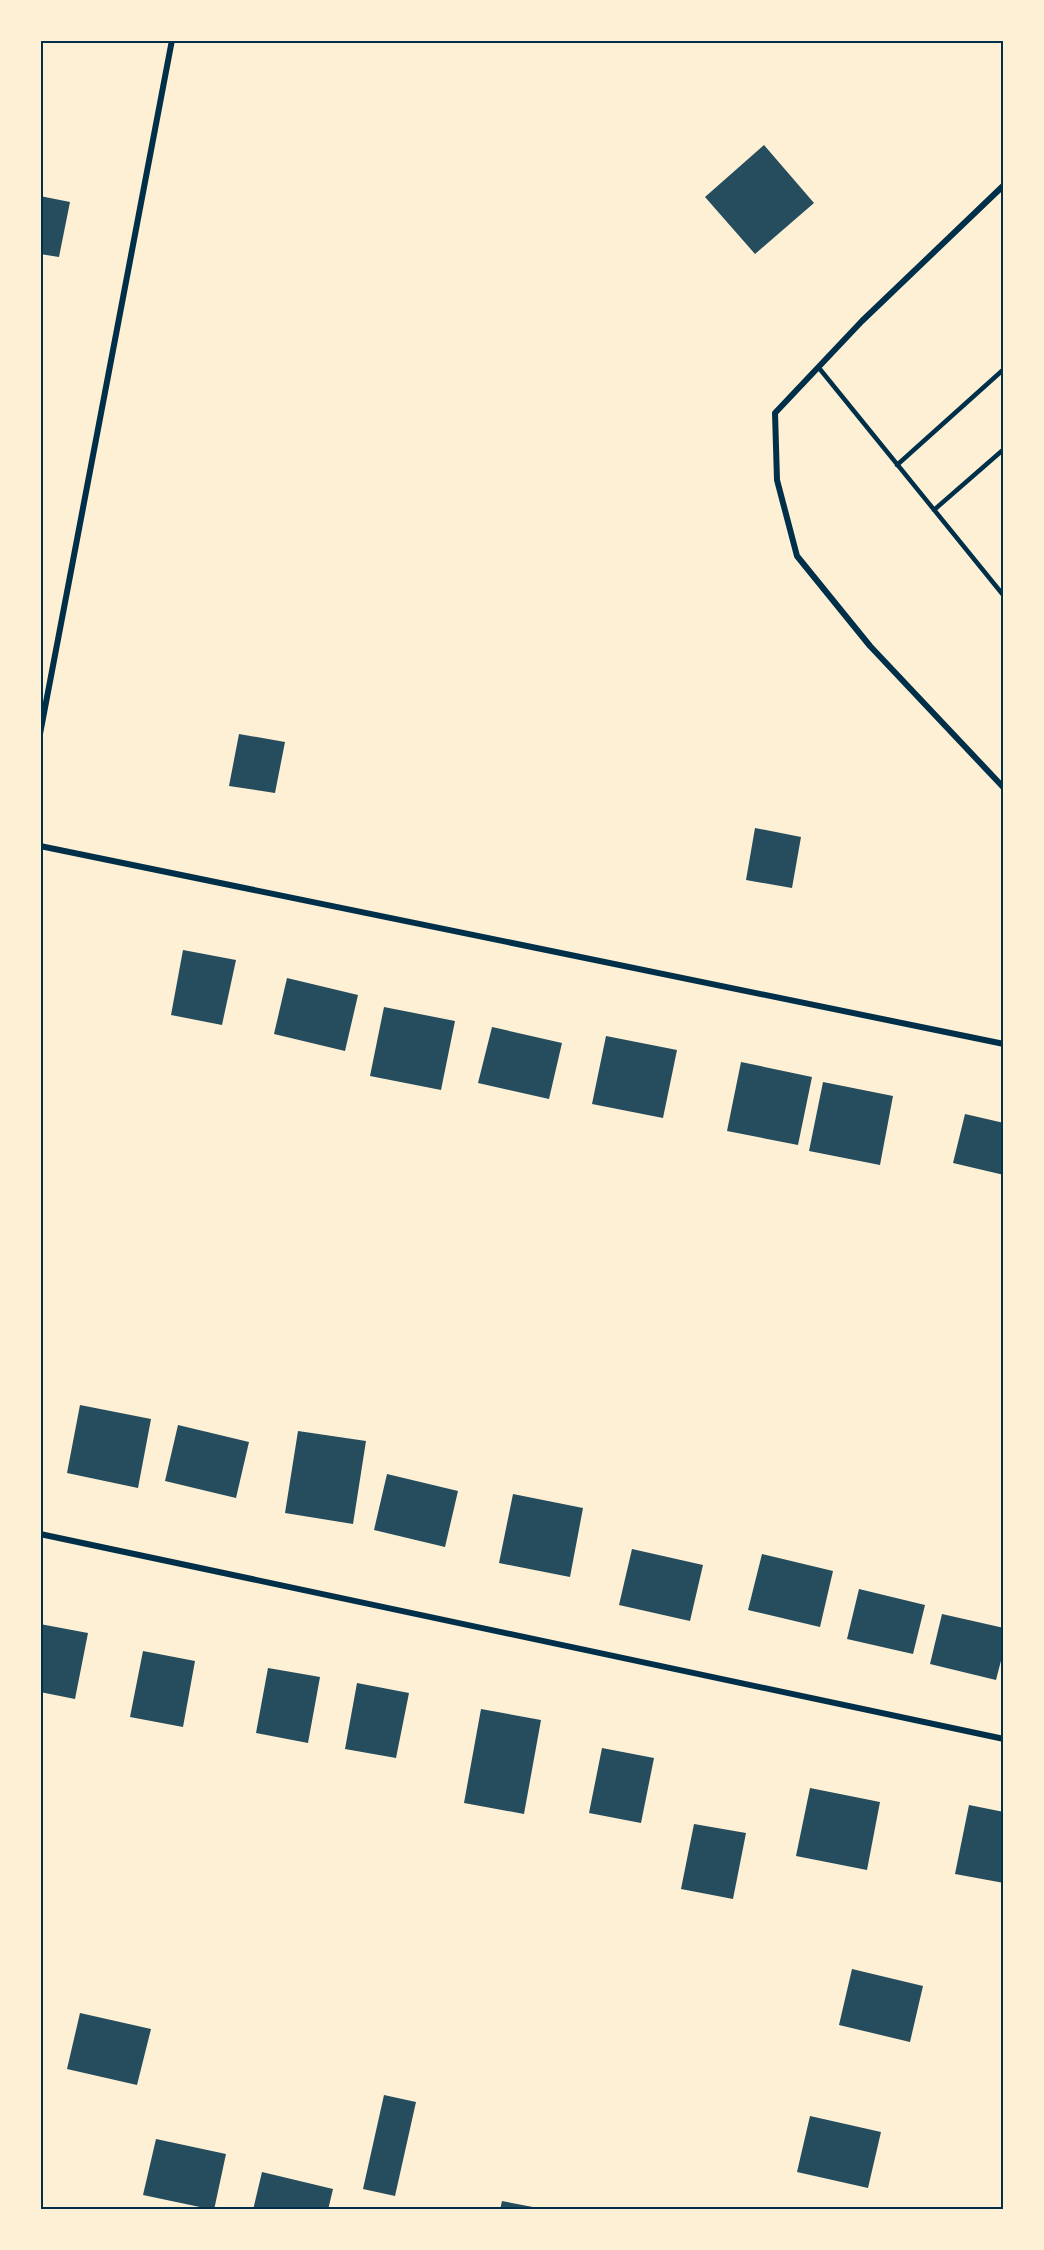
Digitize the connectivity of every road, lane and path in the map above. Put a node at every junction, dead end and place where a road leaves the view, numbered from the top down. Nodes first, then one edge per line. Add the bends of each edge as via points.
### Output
1 (172, 40) edge
2 (1004, 185) edge
3 (819, 368) junction
4 (1004, 369) edge
5 (1004, 449) edge
6 (897, 465) junction
7 (933, 510) junction
8 (1004, 596) edge
9 (40, 734) edge
10 (1004, 788) edge
11 (40, 846) edge
12 (1004, 1044) edge
13 (40, 1534) edge
14 (1004, 1739) edge

1 - 9 street
2 - 3 street via 862,321
3 - 6 lane
3 - 10 street via 775,413 777,480 797,556 870,646
4 - 6 lane
5 - 7 lane
6 - 7 lane
7 - 8 lane
11 - 12 street
13 - 14 street

